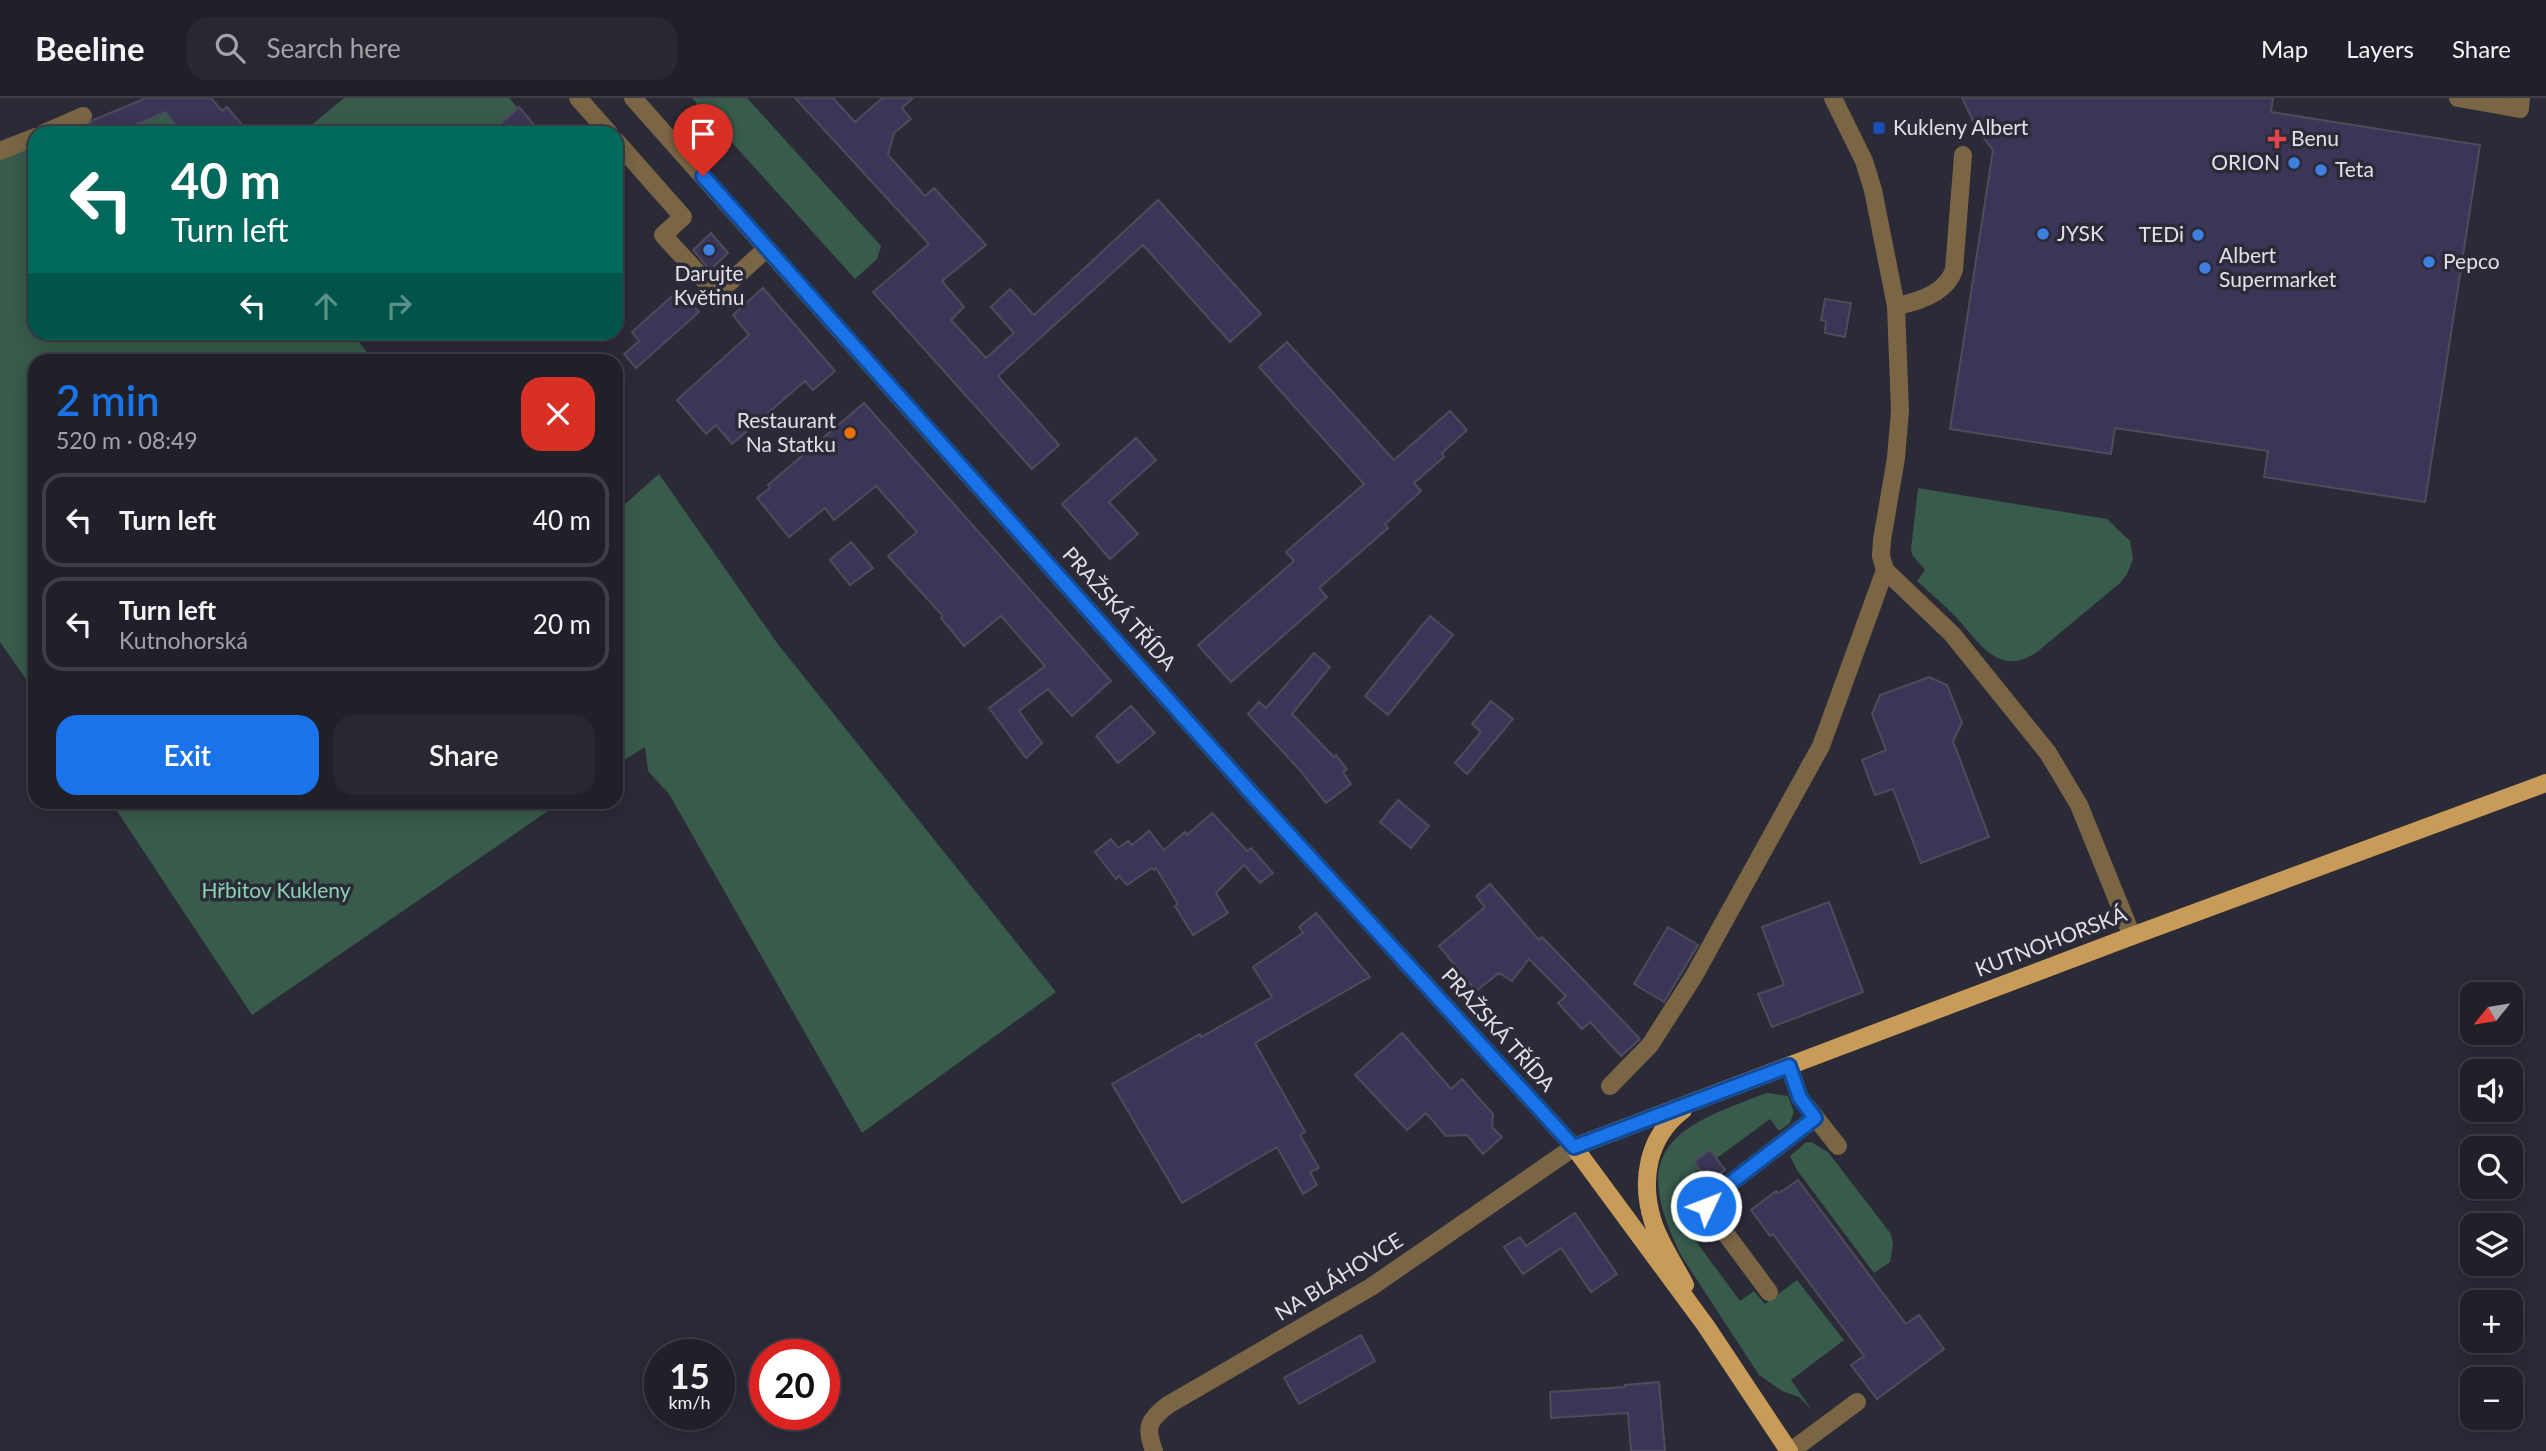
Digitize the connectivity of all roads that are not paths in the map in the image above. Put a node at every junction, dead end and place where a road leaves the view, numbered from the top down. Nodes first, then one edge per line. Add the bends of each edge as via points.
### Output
1 (578, 98) edge
2 (633, 98) edge
3 (1833, 98) edge
4 (2458, 98) edge
5 (2521, 98) edge
6 (83, 116) dead end
7 (60, 126) edge
8 (603, 126) edge
9 (28, 140) edge
10 (623, 149) edge
11 (0, 151) edge
12 (1963, 155) dead end
13 (767, 248) junction
14 (1896, 306) junction
15 (1885, 570) junction
16 (2546, 783) edge
17 (2132, 936) junction
18 (1789, 1066) junction
19 (1610, 1086) dead end
20 (1703, 1098) junction
21 (1815, 1118) junction
22 (1838, 1146) dead end
23 (1574, 1147) junction
24 (1769, 1292) dead end
25 (1706, 1326) junction
26 (1857, 1402) dead end
27 (1154, 1451) edge
28 (1790, 1451) edge

1 - 8 street
2 - 13 street, PRAŽSKÁ TŘÍDA
3 - 14 street via 1864,160
4 - 5 street via 2520,109
6 - 7 street
9 - 11 street
10 - 13 street via 683,217 663,235 717,294
12 - 14 street via 1951,278 1919,302
13 - 23 street, PRAŽSKÁ TŘÍDA via 1252,794
14 - 15 street via 1900,411 1882,540
15 - 17 street via 1952,634 2049,753 2079,805
15 - 19 street via 1821,746 1694,976 1650,1045
16 - 17 main road, KUTNOHORSKÁ
17 - 18 main road, KUTNOHORSKÁ
18 - 20 main road, KUTNOHORSKÁ
18 - 21 street via 1800,1098
20 - 23 main road, KUTNOHORSKÁ
20 - 25 main road via 1680,1111 1661,1131 1650,1159 1647,1188 1660,1240
21 - 22 street
21 - 24 street via 1707,1201 1709,1211
23 - 25 main road
23 - 27 street, NA BLÁHOVCE via 1371,1287 1168,1405 1149,1423
25 - 28 main road
26 - 28 street

